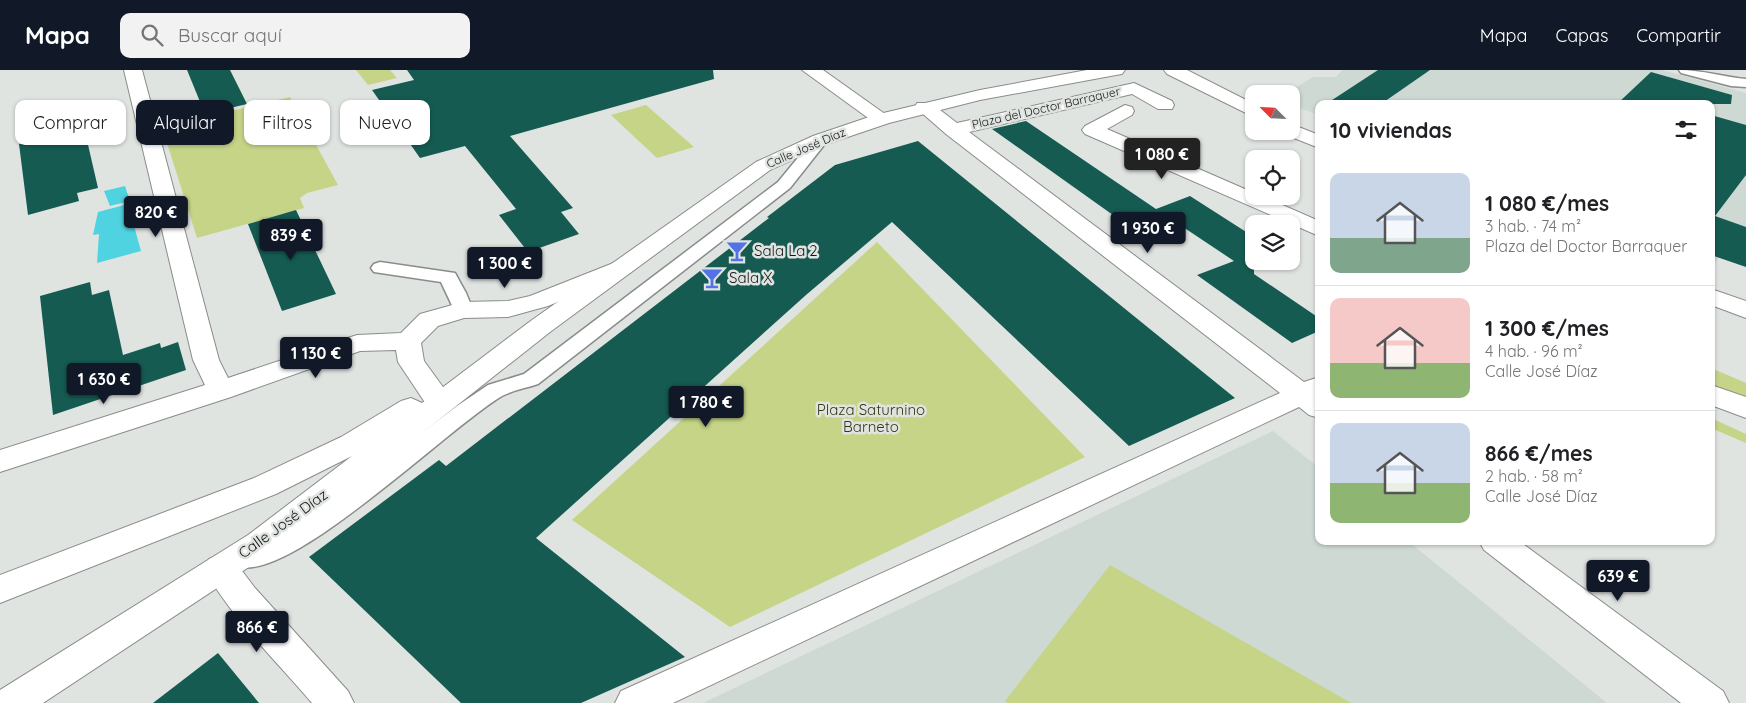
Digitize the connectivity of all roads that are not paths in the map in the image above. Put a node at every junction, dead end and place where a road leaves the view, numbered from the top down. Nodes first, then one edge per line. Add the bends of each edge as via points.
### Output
1 (133, 70) edge
2 (811, 70) edge
3 (1116, 70) edge
4 (1173, 70) edge
5 (1686, 70) edge
6 (1746, 83) edge
7 (1165, 105) dead end
8 (1245, 106) edge
9 (924, 108) junction
10 (1125, 111) dead end
11 (882, 119) junction
12 (954, 130) junction
13 (1300, 134) edge
14 (820, 140) junction
15 (1315, 140) edge
16 (1315, 227) edge
17 (628, 264) junction
18 (380, 268) dead end
19 (1715, 298) edge
20 (463, 310) junction
21 (1746, 310) edge
22 (541, 326) junction
23 (408, 342) junction
24 (221, 390) junction
25 (434, 394) junction
26 (1313, 396) edge
27 (1715, 396) edge
28 (1746, 408) edge
29 (0, 461) edge
30 (1500, 545) edge
31 (221, 568) junction
32 (0, 589) edge
33 (11, 703) edge
34 (335, 703) edge
35 (634, 703) edge
36 (1710, 703) edge

1 - 24 street via 206,360
2 - 11 street
3 - 9 street, Calle José Díaz via 980,94
4 - 8 street
5 - 6 lane
7 - 12 street, Plaza del Doctor Barraquer via 1134,88
9 - 11 street, Calle José Díaz
9 - 12 street
10 - 16 street, Plaza del Doctor Barraquer via 1092,130
11 - 14 street, Calle José Díaz
12 - 26 street
13 - 15 street
14 - 17 street, Calle José Díaz via 762,166
14 - 31 lane via 784,185 531,379 496,390 465,411 308,532 273,551
17 - 20 street via 539,301 508,308
17 - 22 street, Calle José Díaz
18 - 20 lane via 448,277
19 - 21 street
20 - 23 street via 429,320
22 - 25 street, Calle José Díaz
22 - 31 street, Calle José Díaz via 259,544
23 - 24 street via 357,343
23 - 25 street via 411,362
24 - 29 street
25 - 32 street, Calle José Díaz via 351,444 265,486
26 - 35 street
27 - 28 street
30 - 36 street
31 - 33 street, Calle José Díaz
31 - 34 street via 249,606

